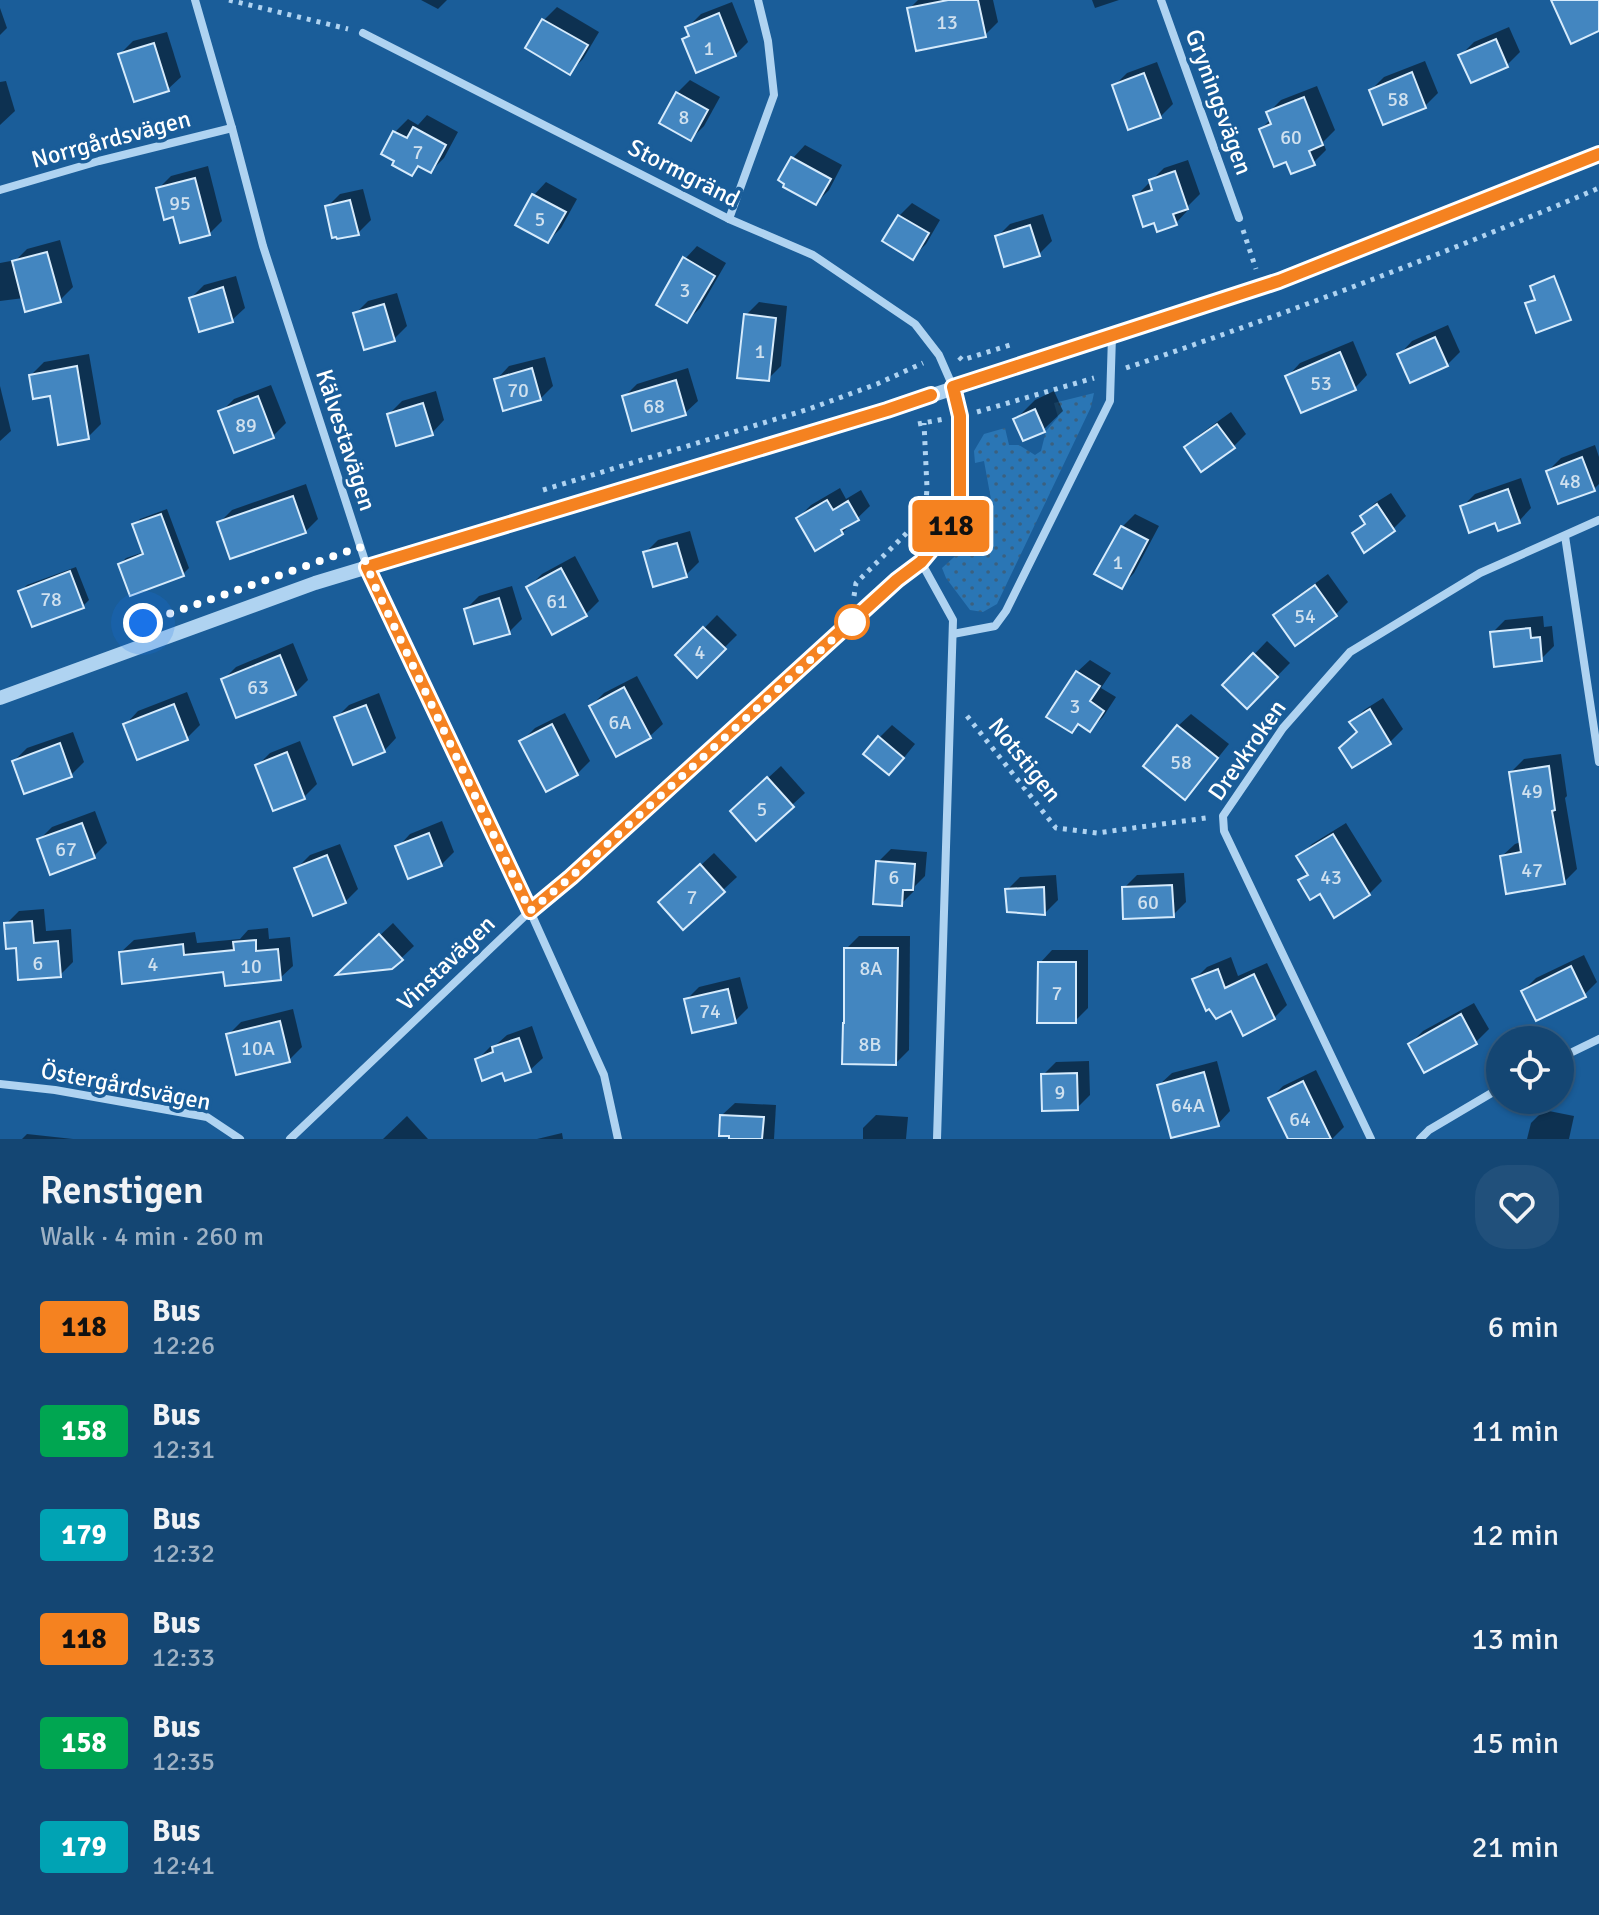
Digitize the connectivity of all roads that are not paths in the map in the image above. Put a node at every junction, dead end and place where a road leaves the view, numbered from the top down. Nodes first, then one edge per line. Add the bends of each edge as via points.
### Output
1 (195, 0) edge
2 (758, 0) edge
3 (1161, 0) edge
4 (363, 33) road end
5 (232, 128) junction
6 (1599, 154) edge
7 (0, 190) edge
8 (1239, 218) road end
9 (729, 219) junction
10 (1112, 335) junction
11 (953, 387) junction
12 (1599, 520) edge
13 (1565, 536) junction
14 (921, 562) junction
15 (367, 567) junction
16 (953, 634) junction
17 (0, 698) edge
18 (1599, 762) edge
19 (530, 911) junction
20 (1599, 1039) edge
21 (1574, 1051) edge
22 (0, 1084) edge
23 (1486, 1096) edge
24 (240, 1139) edge
25 (290, 1139) edge
26 (618, 1139) edge
27 (937, 1139) edge
28 (1371, 1139) edge
29 (1420, 1139) edge

1 - 5 street, Kälvestavägen
2 - 9 street via 774,95
3 - 8 street, Gryningsvägen
4 - 9 street, Stormgränd
5 - 7 street, Norrgårdsvägen
5 - 15 street, Kälvestavägen via 263,246
6 - 10 street via 1279,281
9 - 11 street, Stormgränd via 813,255 915,324 939,355
10 - 11 street
10 - 16 street via 1110,401 1006,611 995,626
11 - 14 street, Vinstavägen via 960,416 960,515
11 - 15 street
12 - 13 street, Drevkroken
13 - 18 street
13 - 28 street, Drevkroken via 1480,573 1350,652 1283,728 1223,816 1224,831
14 - 16 street via 953,620
14 - 19 street, Vinstavägen
15 - 17 street
15 - 19 street, Kälvestavägen
16 - 27 street
19 - 25 street, Vinstavägen
19 - 26 street, Kälvestavägen via 604,1075
20 - 21 street
22 - 24 street, Östergårdsvägen via 207,1117
23 - 29 street

